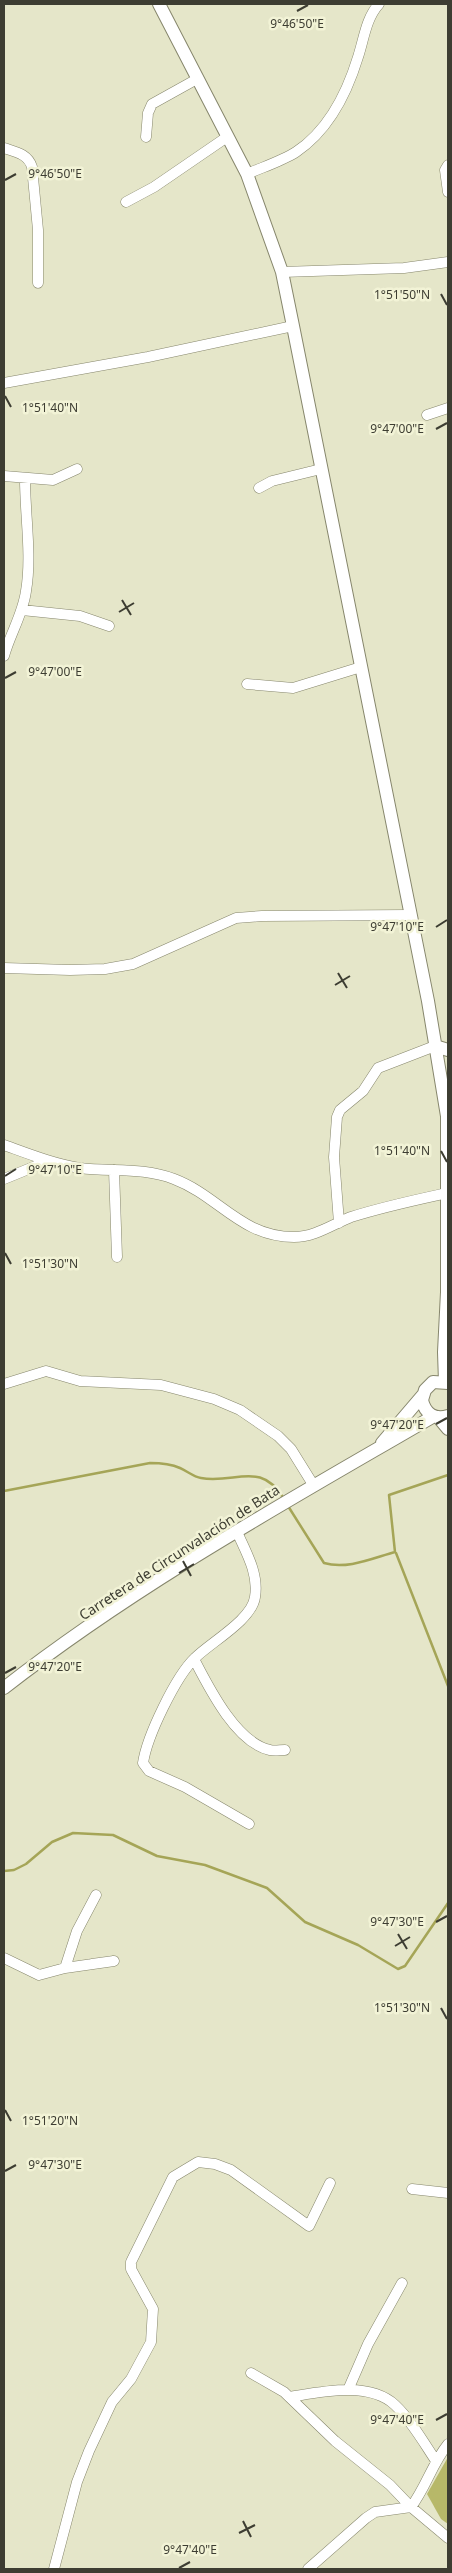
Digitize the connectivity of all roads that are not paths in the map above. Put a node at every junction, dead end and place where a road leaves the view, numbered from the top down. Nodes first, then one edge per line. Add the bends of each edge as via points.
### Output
1 (159, 4) edge
2 (379, 4) edge
3 (197, 79) junction
4 (146, 137) dead end
5 (227, 137) junction
6 (4, 148) edge
7 (448, 165) edge
8 (247, 174) junction
9 (448, 192) edge
10 (126, 202) dead end
11 (448, 262) edge
12 (282, 272) junction
13 (38, 283) dead end
14 (293, 326) junction
15 (4, 383) edge
16 (448, 408) edge
17 (428, 415) dead end
18 (77, 469) dead end
19 (321, 470) junction
20 (4, 476) edge
21 (25, 479) junction
22 (259, 488) dead end
23 (22, 610) junction
24 (109, 626) dead end
25 (4, 656) edge
26 (361, 667) junction
27 (247, 684) dead end
28 (409, 915) junction
29 (4, 968) edge
30 (435, 1046) junction
31 (448, 1050) edge
32 (448, 1115) edge
33 (4, 1145) edge
34 (48, 1161) junction
35 (114, 1170) junction
36 (4, 1178) edge
37 (447, 1193) edge
38 (339, 1222) junction
39 (117, 1257) dead end
40 (448, 1292) edge
41 (442, 1382) edge
42 (4, 1384) edge
43 (422, 1395) junction
44 (440, 1416) edge
45 (448, 1429) edge
46 (375, 1450) junction
47 (314, 1486) junction
48 (237, 1532) junction
49 (194, 1659) junction
50 (4, 1688) edge
51 (285, 1750) dead end
52 (249, 1824) dead end
53 (96, 1895) dead end
54 (4, 1958) edge
55 (92, 1964) dead end
56 (65, 1968) junction
57 (330, 2183) dead end
58 (412, 2189) dead end
59 (448, 2193) edge
60 (402, 2283) dead end
61 (251, 2372) dead end
62 (348, 2390) junction
63 (290, 2397) junction
64 (448, 2444) edge
65 (436, 2461) junction
66 (411, 2507) junction
67 (448, 2538) edge
68 (54, 2569) edge
69 (308, 2569) edge

1 - 3 main road
2 - 8 street via 370,14 356,66 332,116 296,152
3 - 4 street via 152,104
3 - 5 main road
5 - 8 main road
5 - 10 street via 154,187
6 - 13 street via 30,160 38,230
7 - 9 street via 445,170
8 - 12 main road
11 - 12 street via 404,268
12 - 14 main road
14 - 15 street
14 - 19 main road
16 - 17 street
18 - 21 street via 53,480
19 - 22 street via 272,481
19 - 26 main road
20 - 21 street
21 - 23 street via 28,554 27,590
23 - 24 street via 80,616
23 - 25 street
26 - 27 street via 293,688
26 - 28 main road
28 - 29 street via 236,918 133,964 106,969
28 - 30 main road
30 - 31 main road
30 - 32 main road
30 - 38 street via 378,1068 363,1091 340,1110 334,1157
32 - 37 main road
33 - 34 street
34 - 35 street
34 - 36 street
35 - 38 street via 144,1171 174,1179 203,1193 230,1215 272,1236 297,1237
35 - 39 street
37 - 38 street
37 - 40 main road
40 - 41 main road
41 - 43 main road, Carretera de Circunvalación de Bata
42 - 47 street via 46,1371 80,1381 161,1385 214,1399 240,1410 278,1436 291,1449
43 - 44 main road via 426,1410
43 - 46 main road, Carretera de Circunvalación de Bata
44 - 45 main road
44 - 46 main road, Carretera de Circunvalación de Bata
46 - 47 main road, Carretera de Circunvalación de Bata
47 - 48 main road, Carretera de Circunvalación de Bata
48 - 49 street via 255,1576 255,1597 251,1608 238,1623
48 - 50 main road, Carretera de Circunvalación de Bata via 153,1584
49 - 51 street via 211,1692 241,1732 257,1745 270,1750
49 - 52 street via 181,1675 154,1729 143,1763 149,1771 185,1787
53 - 56 street via 77,1931
54 - 56 street via 39,1975
55 - 56 street via 114,1961
57 - 68 street via 309,2226 231,2170 215,2164 198,2162 173,2177 131,2262 131,2270 153,2309 151,2342 131,2379 112,2402 89,2451 77,2482
58 - 59 street
60 - 62 street via 368,2344
61 - 63 street
62 - 63 street
62 - 65 street via 382,2397 394,2405
63 - 66 street
64 - 65 street
65 - 66 street
66 - 67 street
66 - 69 street via 375,2512

